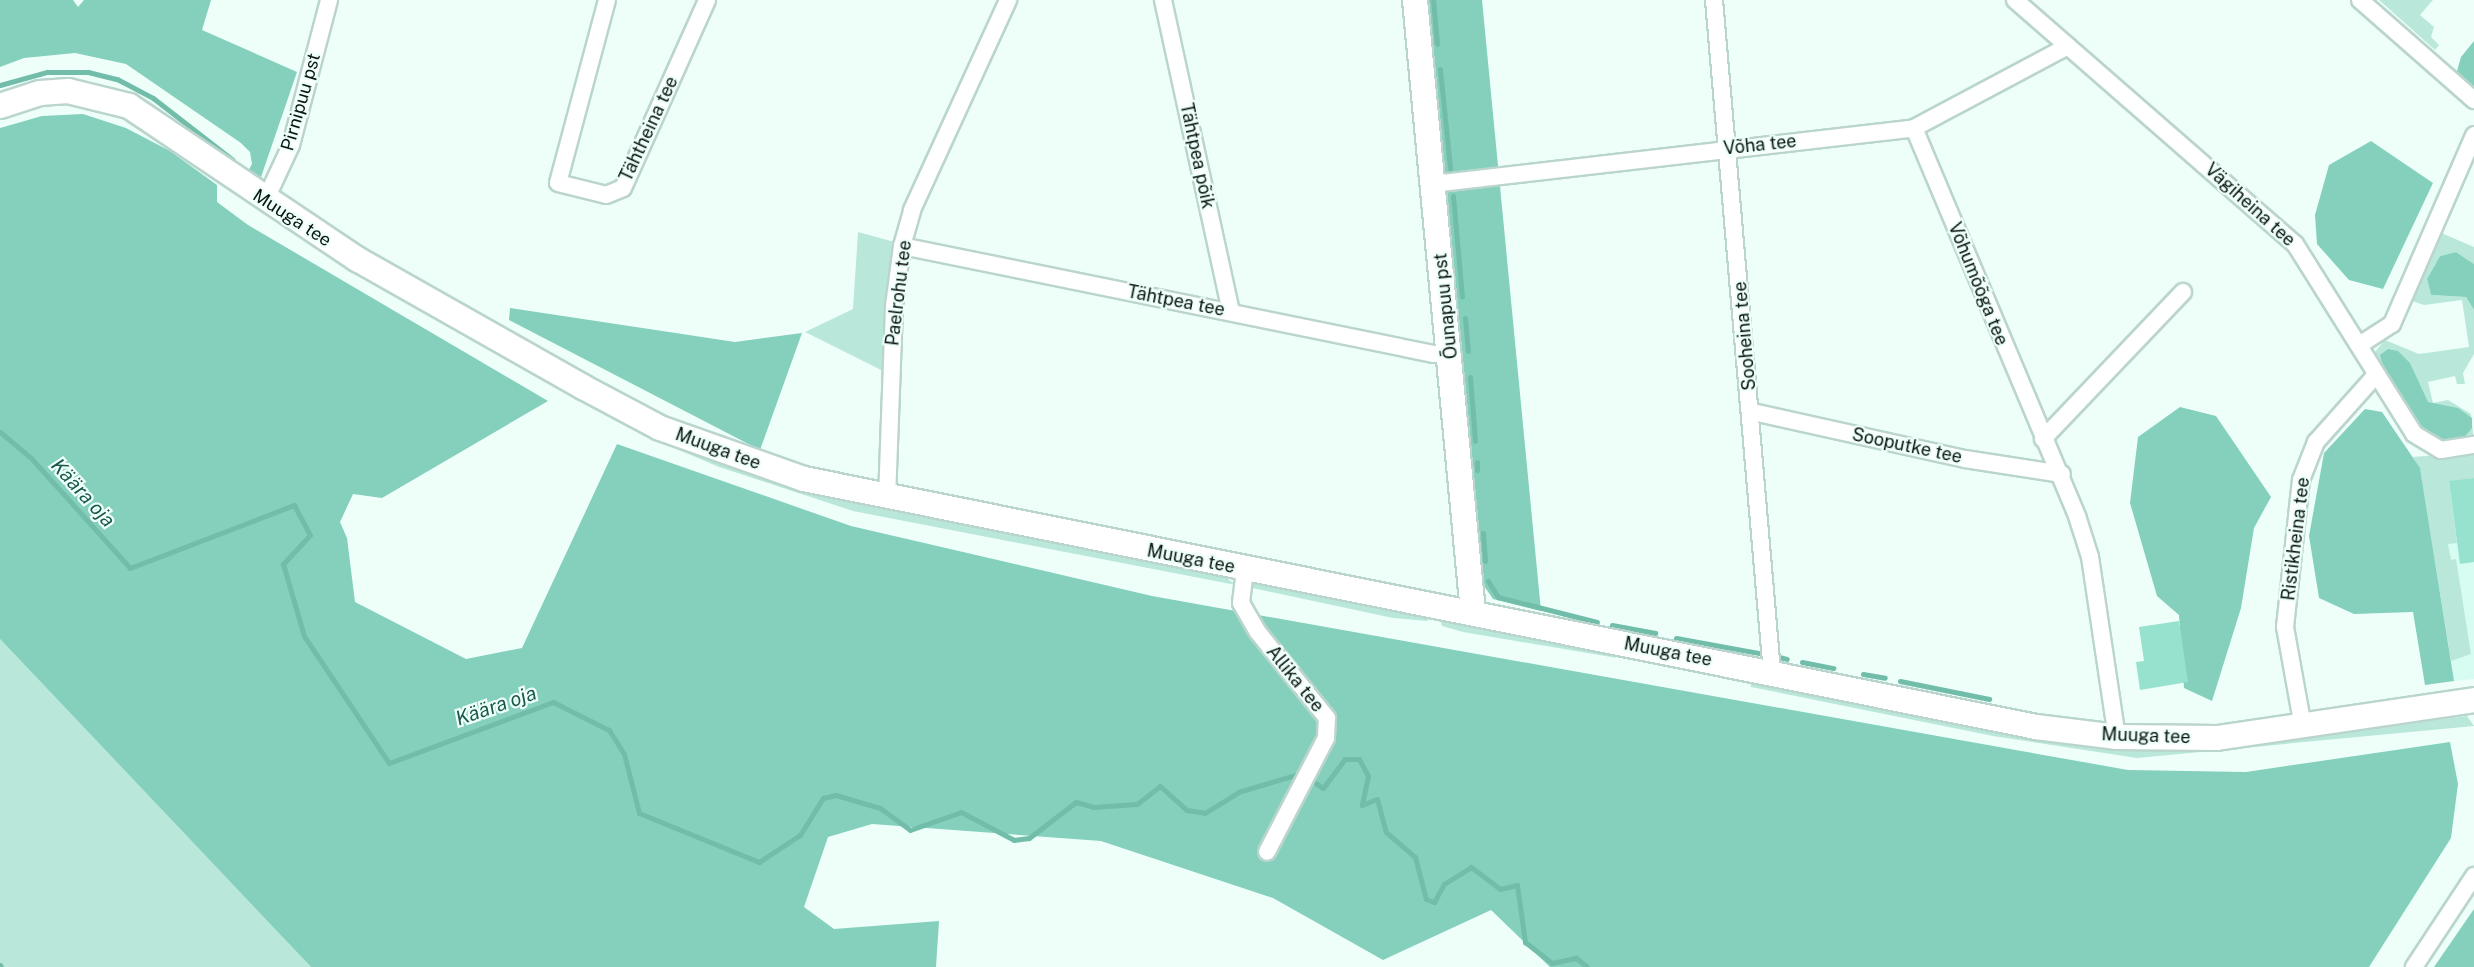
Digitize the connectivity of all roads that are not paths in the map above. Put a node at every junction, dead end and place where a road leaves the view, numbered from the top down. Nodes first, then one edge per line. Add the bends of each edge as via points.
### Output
1 (329, 0) edge
2 (607, 0) edge
3 (707, 0) edge
4 (1008, 0) edge
5 (1164, 0) edge
6 (1415, 0) edge
7 (1714, 0) edge
8 (2015, 0) edge
9 (2360, 0) edge
10 (2067, 46) junction
11 (2474, 100) edge
12 (0, 106) edge
13 (1914, 129) junction
14 (2474, 135) edge
15 (1727, 148) junction
16 (1433, 184) junction
17 (265, 201) junction
18 (902, 246) junction
19 (2183, 292) dead end
20 (1231, 312) junction
21 (2361, 344) junction
22 (1450, 353) junction
23 (2376, 375) junction
24 (1753, 412) junction
25 (2043, 439) junction
26 (2474, 445) edge
27 (2062, 474) junction
28 (887, 499) junction
29 (1245, 570) junction
30 (1473, 612) junction
31 (1772, 673) junction
32 (2474, 700) edge
33 (2303, 727) junction
34 (2117, 737) junction
35 (1267, 852) dead end
36 (2474, 876) edge
37 (2414, 967) edge

1 - 17 street, Pirnipuu pst via 291,146
2 - 3 street, Tähtheina tee via 558,183 606,195 623,188
4 - 18 street, Paelrohu tee via 912,210
5 - 20 street, Tähtpea põik
6 - 16 main road, Õunapuu pst
7 - 15 street, Sooheina tee
8 - 10 street, Vägiheina tee
9 - 11 street
10 - 13 street, Võha tee
10 - 21 street, Vägiheina tee via 2295,244
12 - 17 main road, Muuga tee via 40,93 69,91 109,99 160,124
13 - 15 street, Võha tee
13 - 25 street, Võhumõõga tee
14 - 21 street via 2392,324
15 - 16 street, Võha tee
15 - 24 street, Sooheina tee
16 - 22 main road, Õunapuu pst
17 - 28 main road, Muuga tee via 357,259 660,428 804,479
18 - 20 street, Tähtpea tee
18 - 28 street, Paelrohu tee via 894,318
19 - 25 street
20 - 22 street, Tähtpea tee via 1434,354
21 - 23 street, Vägiheina tee
22 - 30 main road, Õunapuu pst
23 - 26 street, Vägiheina tee via 2421,439 2441,450
23 - 33 street, Ristikheina tee via 2316,442 2301,480 2285,627
24 - 27 street, Sooputke tee via 1965,459
24 - 31 street, Sooheina tee
25 - 27 street, Võhumõõga tee
27 - 34 street, Võhumõõga tee via 2090,557
28 - 29 main road, Muuga tee
29 - 30 main road, Muuga tee
29 - 35 street, Allika tee via 1241,603 1257,631 1327,718 1326,738
30 - 31 main road, Muuga tee
31 - 34 main road, Muuga tee via 2036,727
32 - 33 main road, Muuga tee
33 - 34 main road, Muuga tee via 2217,738
36 - 37 street

